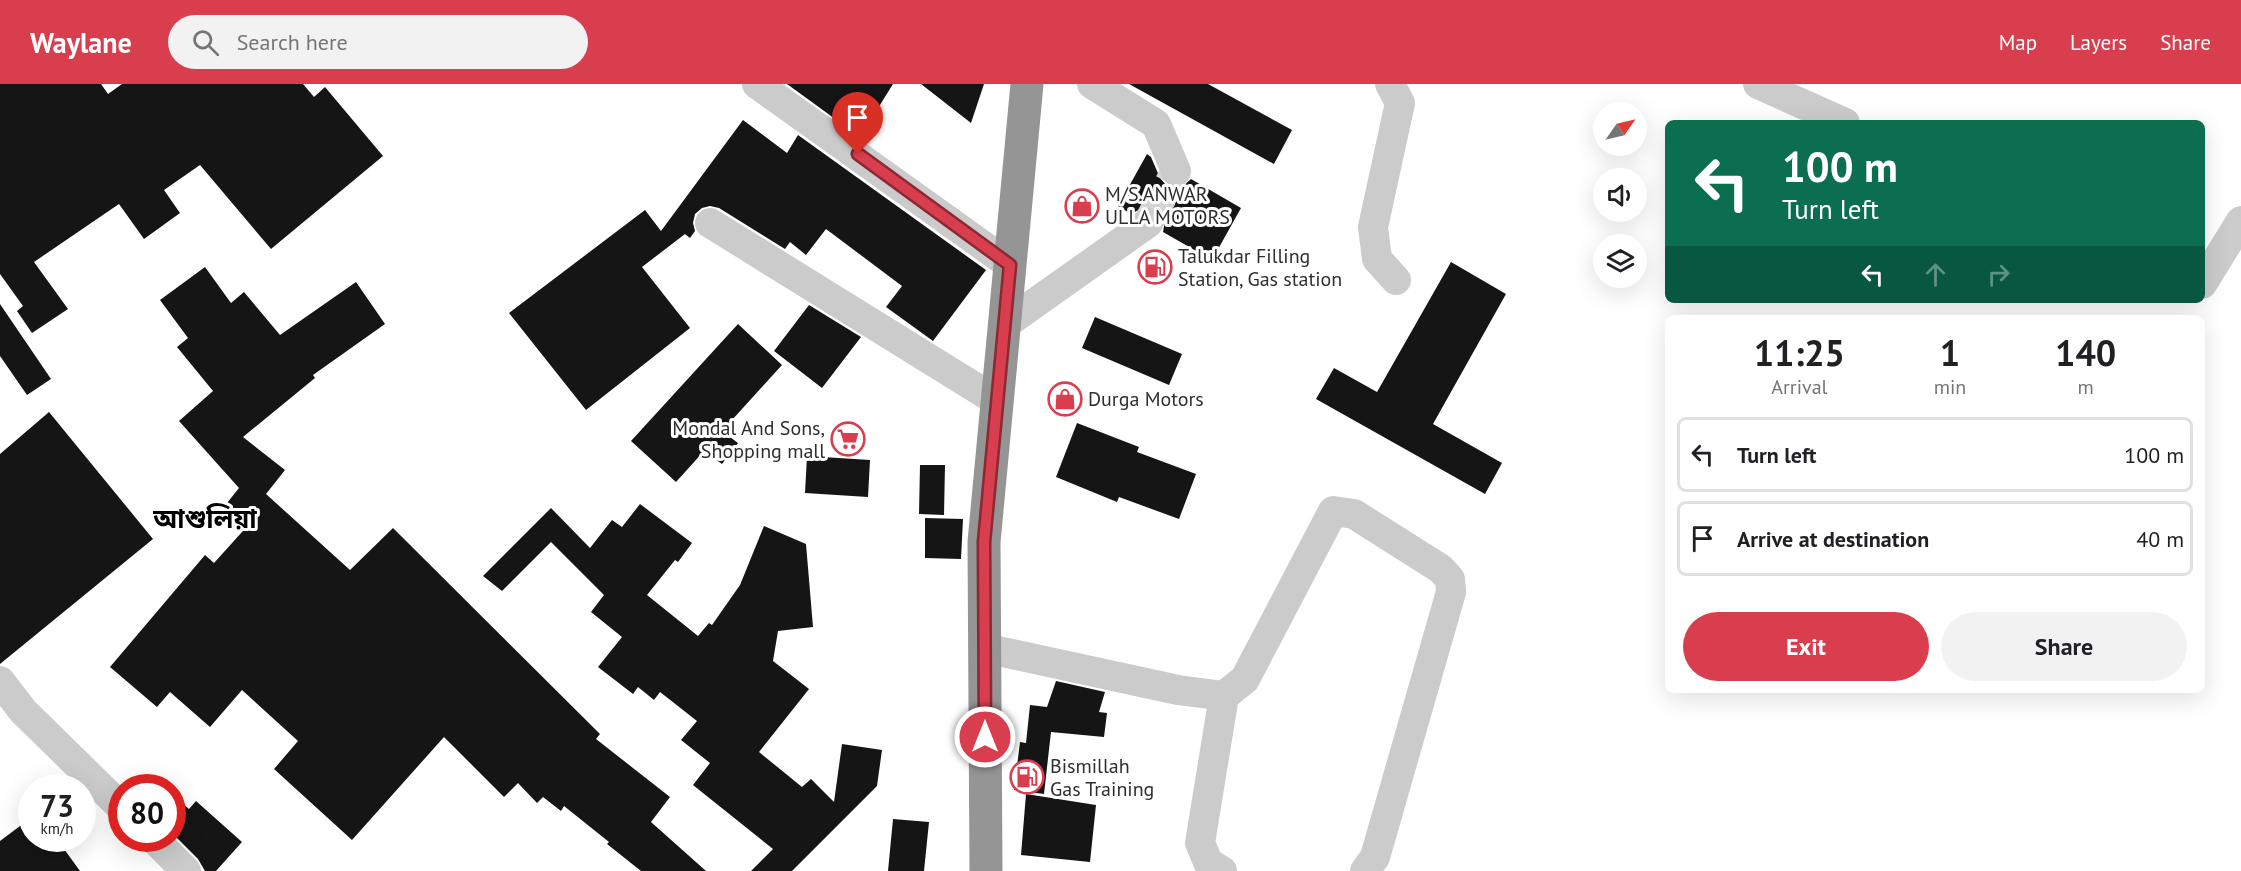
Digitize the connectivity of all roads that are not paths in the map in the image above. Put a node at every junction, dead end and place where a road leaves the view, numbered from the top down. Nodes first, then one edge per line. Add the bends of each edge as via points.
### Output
1 (757, 84) edge
2 (1027, 84) edge
3 (1092, 84) edge
4 (1390, 84) edge
5 (1758, 84) edge
6 (1838, 120) edge
7 (1176, 171) dead end
8 (2241, 221) edge
9 (711, 223) dead end
10 (1148, 223) tunnel mouth
11 (1010, 265) junction
12 (2205, 279) edge
13 (1396, 280) dead end
14 (1004, 326) junction
15 (997, 401) junction
16 (984, 648) junction
17 (0, 681) edge
18 (1224, 696) junction
19 (108, 794) edge
20 (167, 852) edge
21 (186, 871) edge
22 (986, 871) edge
23 (1222, 871) edge
24 (1365, 871) edge

1 - 11 street
2 - 11 highway
3 - 7 street via 1156,124
4 - 13 street via 1400,103 1373,227 1377,259
5 - 6 street
8 - 12 street
9 - 15 street
10 - 14 street
11 - 14 highway
14 - 15 highway
15 - 16 highway via 984,542
16 - 18 street via 1178,690
16 - 22 highway
17 - 19 street via 23,711
18 - 23 street via 1200,843 1208,862
18 - 24 street via 1245,679 1333,511 1353,514 1441,569 1450,579 1451,592 1375,857
20 - 21 street

